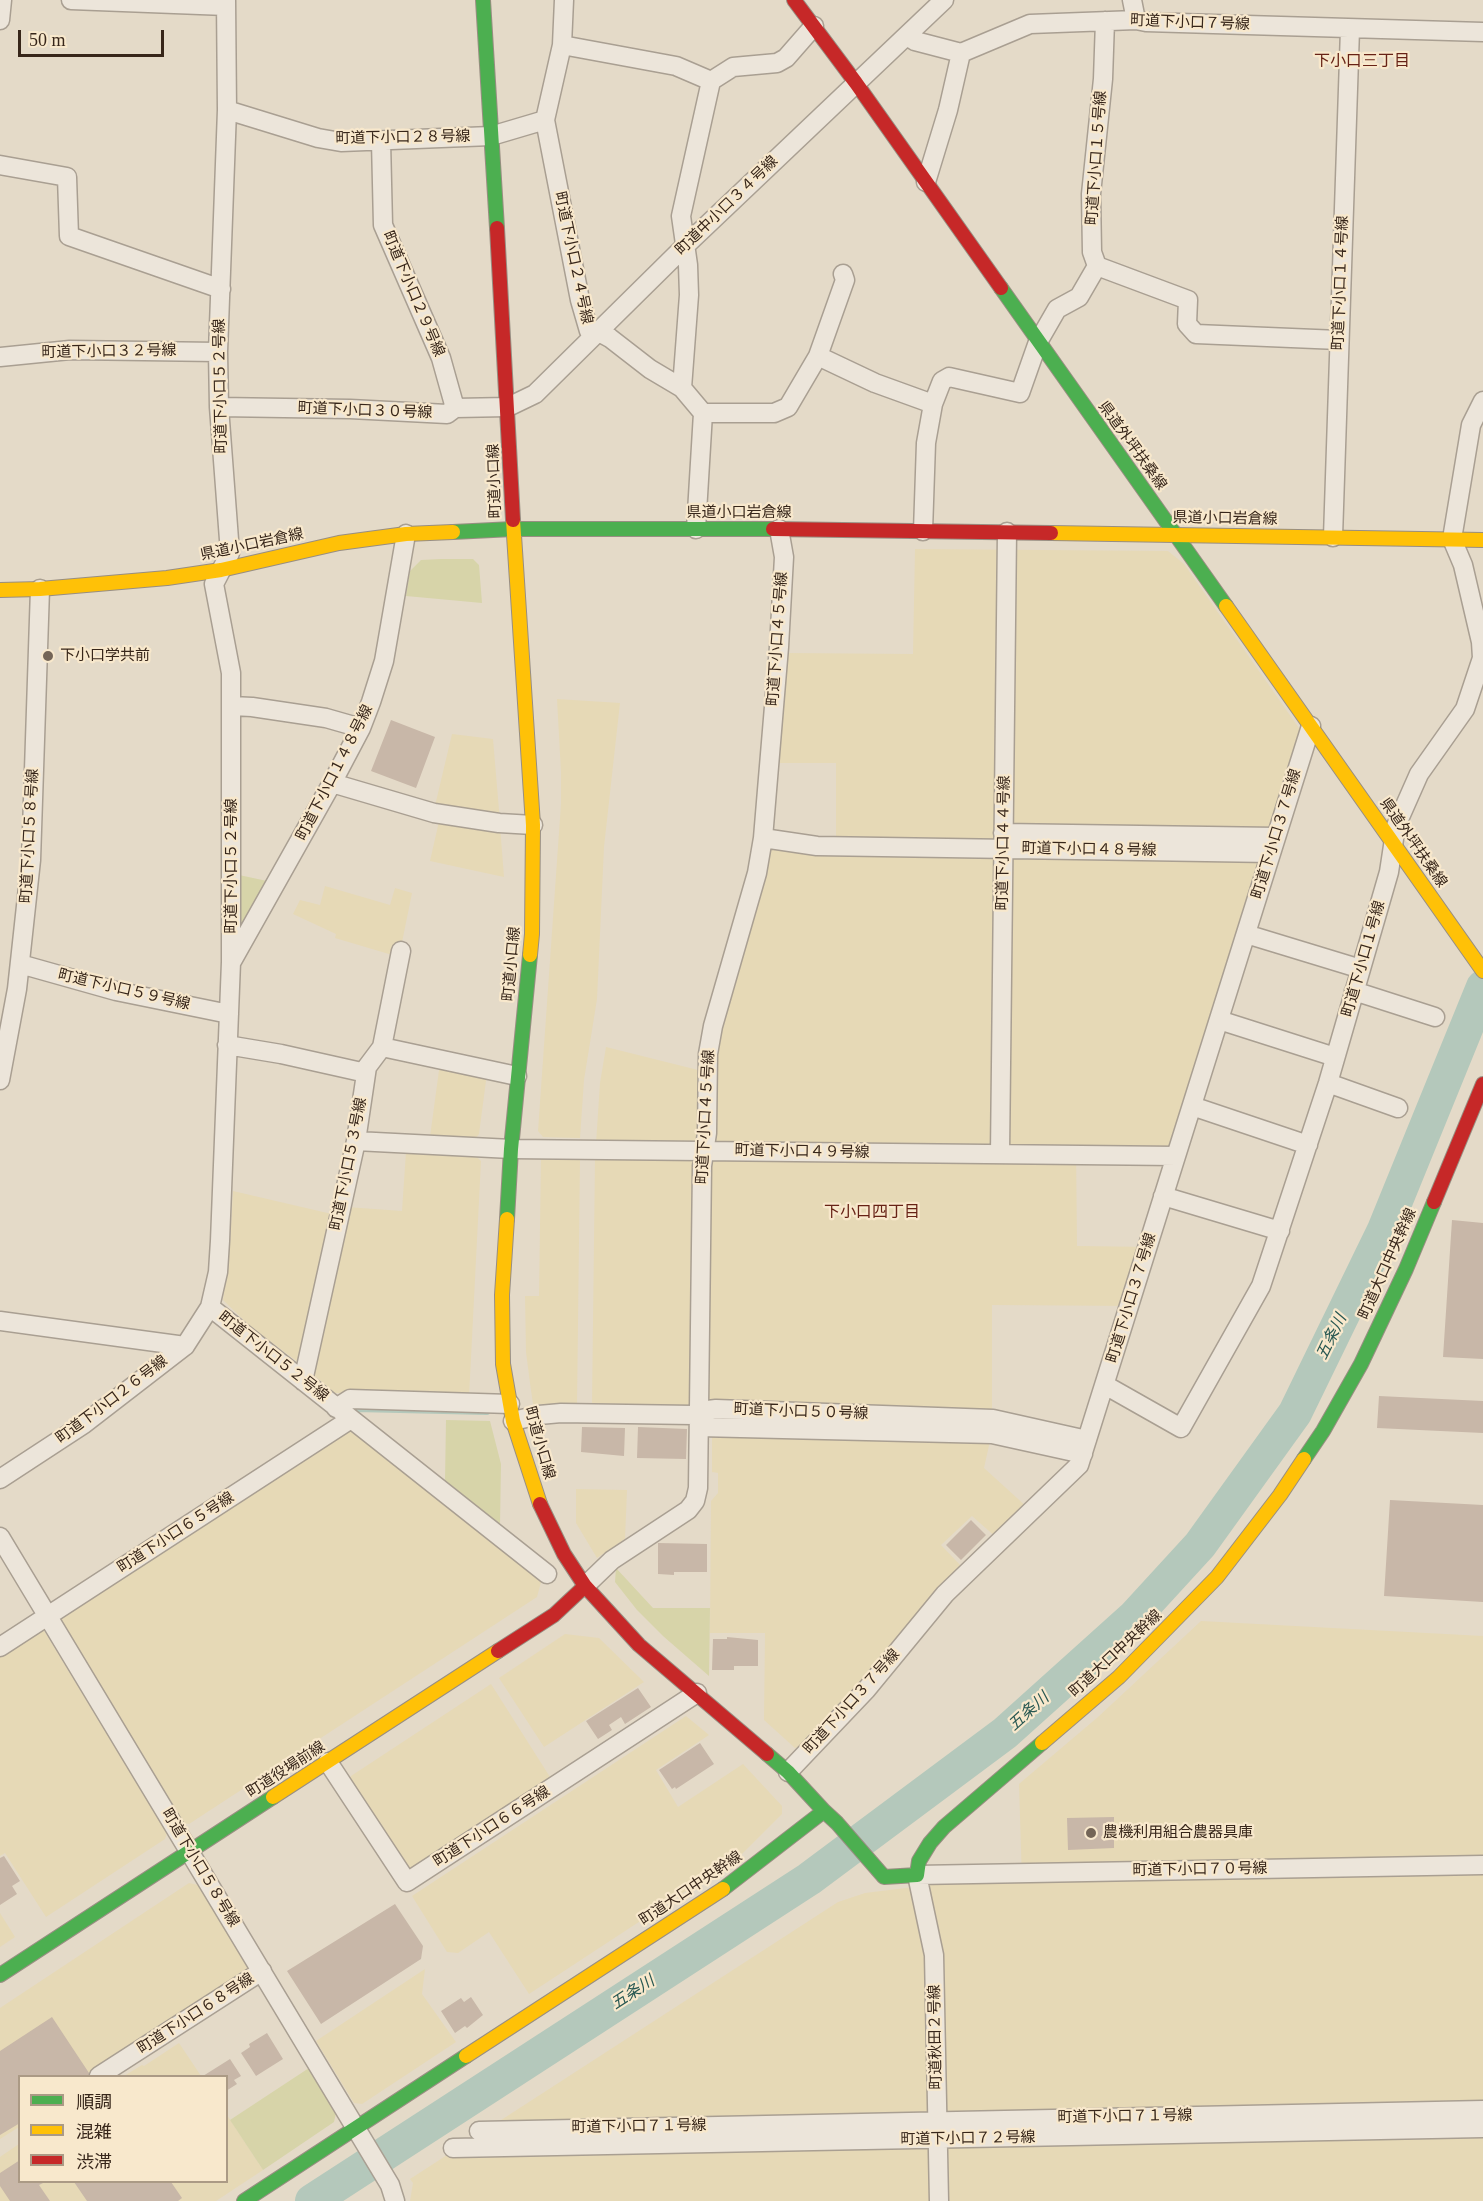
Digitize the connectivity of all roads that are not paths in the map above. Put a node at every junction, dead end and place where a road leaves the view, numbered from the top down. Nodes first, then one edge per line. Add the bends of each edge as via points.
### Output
1 (2, 0) edge
2 (71, 0) edge
3 (483, 0) edge
4 (564, 0) edge
5 (794, 0) edge
6 (944, 0) edge
7 (1132, 0) edge
8 (226, 3) edge
9 (0, 20) edge
10 (1136, 20) junction
11 (1105, 21) junction
12 (814, 26) junction
13 (1350, 29) junction
14 (1483, 32) edge
15 (907, 36) junction
16 (561, 45) junction
17 (961, 52) junction
18 (711, 81) junction
19 (856, 83) junction
20 (227, 110) junction
21 (545, 120) junction
22 (490, 136) junction
23 (381, 141) junction
24 (0, 165) edge
25 (926, 182) junction
26 (686, 245) junction
27 (1097, 266) junction
28 (843, 274) dead end
29 (221, 289) junction
30 (599, 332) junction
31 (1340, 340) junction
32 (1038, 342) junction
33 (218, 352) junction
34 (818, 356) junction
35 (0, 357) edge
36 (682, 388) junction
37 (1483, 401) edge
38 (933, 404) junction
39 (219, 407) junction
40 (508, 407) junction
41 (455, 408) junction
42 (703, 413) junction
43 (1476, 437) edge
44 (513, 529) junction
45 (696, 529) junction
46 (779, 529) junction
47 (923, 531) junction
48 (1007, 532) junction
49 (406, 534) junction
50 (1175, 535) junction
51 (1333, 537) junction
52 (1452, 539) junction
53 (1483, 540) edge
54 (221, 570) junction
55 (40, 589) junction
56 (0, 590) edge
57 (232, 706) junction
58 (1311, 726) junction
59 (361, 728) junction
60 (332, 783) junction
61 (533, 825) junction
62 (763, 838) junction
63 (1004, 841) junction
64 (1394, 844) junction
65 (1274, 845) junction
66 (1246, 934) junction
67 (400, 951) dead end
68 (231, 962) junction
69 (20, 964) junction
70 (1361, 969) junction
71 (1483, 971) edge
72 (1354, 991) junction
73 (229, 1014) junction
74 (1435, 1017) dead end
75 (1219, 1020) junction
76 (227, 1045) junction
77 (382, 1047) junction
78 (1335, 1057) junction
79 (366, 1073) junction
80 (517, 1076) junction
81 (0, 1080) edge
82 (1328, 1083) junction
83 (1483, 1084) edge
84 (1192, 1106) junction
85 (1398, 1108) dead end
86 (356, 1141) junction
87 (1308, 1145) junction
88 (510, 1149) junction
89 (704, 1151) junction
90 (1000, 1154) junction
91 (1176, 1156) junction
92 (1163, 1196) junction
93 (1280, 1231) junction
94 (210, 1307) junction
95 (0, 1321) edge
96 (185, 1346) junction
97 (303, 1381) junction
98 (1105, 1385) junction
99 (336, 1408) junction
100 (512, 1412) junction
101 (351, 1419) junction
102 (699, 1419) junction
103 (1085, 1447) junction
104 (0, 1479) edge
105 (0, 1537) edge
106 (547, 1575) dead end
107 (585, 1586) junction
108 (48, 1616) junction
109 (0, 1647) edge
110 (697, 1693) junction
111 (328, 1762) junction
112 (788, 1772) junction
113 (824, 1811) junction
114 (190, 1852) junction
115 (1483, 1865) edge
116 (917, 1875) junction
117 (262, 1971) junction
118 (0, 1975) edge
119 (101, 2075) edge
120 (1483, 2110) edge
121 (938, 2121) junction
122 (1483, 2128) edge
123 (479, 2131) dead end
124 (358, 2134) junction
125 (938, 2139) junction
126 (453, 2148) dead end
127 (392, 2193) edge
128 (244, 2201) edge
129 (939, 2201) edge

1 - 9 street
2 - 8 street
3 - 22 street, 町道小口線
4 - 16 street, 町道下小口２４号線
5 - 12 street, 県道外坪扶桑線
6 - 15 street, 町道中小口３４号線
7 - 10 street
8 - 20 street, 町道下小口５２号線
10 - 11 street, 町道下小口７号線
10 - 13 street, 町道下小口７号線
11 - 17 street, 町道下小口７号線 via 1030,24
11 - 27 street, 町道下小口１５号線 via 1091,194 1092,252
12 - 18 street via 777,63 733,67
12 - 19 street, 県道外坪扶桑線
13 - 14 street, 町道下小口７号線
13 - 31 street, 町道下小口１４号線
15 - 17 street
15 - 19 street, 町道中小口３４号線
16 - 18 street via 676,66
16 - 21 street, 町道下小口２４号線
17 - 25 street
18 - 26 street via 681,216
19 - 25 street, 県道外坪扶桑線
19 - 26 street, 町道中小口３４号線
20 - 23 street, 町道下小口２８号線 via 318,138
20 - 29 street, 町道下小口５２号線
21 - 22 street, 町道下小口２８号線
21 - 30 street, 町道下小口２４号線 via 580,300 589,331
22 - 23 street, 町道下小口２８号線
22 - 40 street, 町道小口線
23 - 41 street, 町道下小口２９号線 via 383,225 441,358
24 - 29 street via 67,177 69,236
25 - 32 street, 県道外坪扶桑線
26 - 30 street, 町道中小口３４号線
26 - 36 street via 689,295
27 - 31 street via 1188,300 1187,324 1196,334
27 - 32 street via 1079,297 1057,309
28 - 34 street via 845,280
29 - 33 street, 町道下小口５２号線
30 - 36 street, 町道下小口２４号線
30 - 40 street, 町道中小口３４号線 via 535,394
31 - 51 street, 町道下小口１４号線
32 - 38 street via 1020,393 949,377 942,381
32 - 50 street, 県道外坪扶桑線
33 - 35 street, 町道下小口３２号線 via 70,350
33 - 39 street, 町道下小口５２号線
34 - 38 street
34 - 42 street via 788,407 774,414
36 - 42 street, 町道下小口２４号線
37 - 43 street via 1471,425
38 - 47 street via 926,443
39 - 41 street, 町道下小口３０号線 via 447,414
39 - 54 street, 町道下小口５２号線 via 230,553
40 - 41 street, 町道下小口３０号線
40 - 44 street, 町道小口線
42 - 45 street
43 - 52 street
44 - 45 street, 県道小口岩倉線
44 - 49 street, 県道小口岩倉線
44 - 61 street, 町道小口線
45 - 46 street, 県道小口岩倉線
46 - 47 street, 県道小口岩倉線
46 - 62 street, 町道下小口４５号線 via 784,557
47 - 48 street, 県道小口岩倉線
48 - 50 street, 県道小口岩倉線
48 - 63 street, 町道下小口４４号線
49 - 54 street, 県道小口岩倉線 via 339,543
49 - 59 street, 町道下小口１４８号線 via 384,661
50 - 51 street, 県道小口岩倉線
50 - 58 street, 県道外坪扶桑線
51 - 52 street, 県道小口岩倉線
52 - 53 street, 県道小口岩倉線
52 - 64 street, 町道下小口１号線 via 1463,565 1482,658 1465,709 1419,774 1396,826
54 - 55 street, 県道小口岩倉線
54 - 57 street, 町道下小口５２号線 via 214,584 228,650
55 - 56 street, 県道小口岩倉線
55 - 69 street, 町道下小口５８号線 via 32,860
57 - 59 street via 326,718
57 - 68 street, 町道下小口５２号線
58 - 64 street, 県道外坪扶桑線
58 - 65 street, 町道下小口３７号線
59 - 60 street, 町道下小口１４８号線
60 - 61 street via 434,813
60 - 68 street, 町道下小口１４８号線
61 - 80 street, 町道小口線 via 532,934
62 - 63 street, 町道下小口４８号線 via 817,846
62 - 89 street, 町道下小口４５号線 via 710,1045
63 - 65 street, 町道下小口４８号線
63 - 90 street, 町道下小口４４号線
64 - 70 street, 町道下小口１号線
64 - 71 street, 県道外坪扶桑線
65 - 66 street, 町道下小口３７号線
66 - 70 street
66 - 75 street, 町道下小口３７号線
67 - 77 street, 町道下小口５３号線
68 - 73 street, 町道下小口５２号線
69 - 73 street, 町道下小口５９号線 via 116,991
69 - 81 street, 町道下小口５８号線
70 - 72 street, 町道下小口１号線
72 - 74 street
72 - 78 street, 町道下小口１号線
73 - 76 street, 町道下小口５２号線
75 - 78 street
75 - 84 street, 町道下小口３７号線
76 - 79 street
76 - 94 street, 町道下小口５２号線 via 218,1272
77 - 79 street, 町道下小口５３号線
77 - 80 street
78 - 82 street, 町道下小口１号線
79 - 86 street, 町道下小口５３号線
80 - 88 street, 町道小口線
82 - 85 street
82 - 87 street, 町道下小口１号線
83 - 116 street, 町道大口中央幹線 via 1361,1364 1280,1495 1217,1577 1151,1646 944,1827 919,1861
84 - 87 street
84 - 91 street, 町道下小口３７号線
86 - 88 street, 町道下小口４９号線
86 - 97 street, 町道下小口５３号線
87 - 93 street, 町道下小口１号線
88 - 89 street, 町道下小口４９号線
88 - 100 street, 町道小口線 via 501,1324
89 - 90 street, 町道下小口４９号線
89 - 102 street, 町道下小口４５号線
90 - 91 street, 町道下小口４９号線
91 - 92 street, 町道下小口３７号線
92 - 93 street
92 - 98 street, 町道下小口３７号線
93 - 98 street, 町道下小口１号線 via 1261,1286 1181,1428
94 - 96 street, 町道下小口２６号線
94 - 97 street, 町道下小口５２号線
95 - 96 street
96 - 104 street, 町道下小口２６号線 via 84,1424
97 - 99 street, 町道下小口５２号線
98 - 103 street, 町道下小口３７号線
99 - 100 street, 町道下小口５０号線 via 350,1399
99 - 101 street, 町道下小口５２号線
100 - 102 street, 町道下小口５０号線 via 693,1415
100 - 107 street, 町道小口線 via 540,1503 564,1554
101 - 106 street, 町道下小口５２号線
101 - 108 street, 町道下小口６５号線
102 - 103 street via 992,1434
102 - 103 street, 町道下小口５０号線 via 716,1409 993,1419
102 - 107 street, 町道下小口４５号線 via 698,1488 688,1510 612,1560
103 - 112 street, 町道下小口３７号線 via 1079,1465 945,1594 866,1690
105 - 108 street, 町道下小口５８号線
107 - 110 street, 町道小口線 via 639,1645
107 - 111 street, 町道役場前線 via 554,1615
108 - 109 street, 町道下小口６５号線
108 - 114 street, 町道下小口５８号線
110 - 111 street, 町道下小口６６号線 via 407,1882
110 - 112 street, 町道小口線
111 - 114 street, 町道役場前線
112 - 113 street, 町道小口線
113 - 116 street via 884,1877
113 - 124 street, 町道大口中央幹線 via 718,1892
114 - 117 street, 町道下小口５８号線
114 - 118 street, 町道役場前線
115 - 116 street, 町道下小口７０号線
116 - 121 street, 町道秋田２号線 via 934,1955
117 - 119 street, 町道下小口６８号線
117 - 124 street, 町道下小口５８号線
120 - 121 street, 町道下小口７１号線
121 - 123 street, 町道下小口７１号線
121 - 125 street, 町道秋田２号線
122 - 125 street, 町道下小口７２号線
124 - 127 street, 町道下小口５８号線
124 - 128 street, 町道大口中央幹線
125 - 126 street, 町道下小口７２号線
125 - 129 street, 町道秋田２号線

